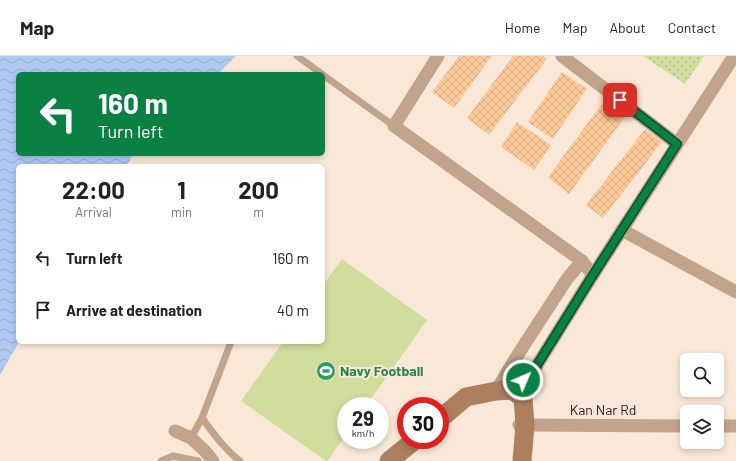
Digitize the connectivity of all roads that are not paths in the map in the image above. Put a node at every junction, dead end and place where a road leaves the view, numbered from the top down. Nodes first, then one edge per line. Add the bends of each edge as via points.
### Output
1 (297, 56) edge
2 (438, 56) edge
3 (562, 56) edge
4 (734, 56) edge
5 (319, 72) edge
6 (325, 76) edge
7 (394, 126) junction
8 (677, 144) junction
9 (622, 230) junction
10 (582, 261) junction
11 (593, 275) junction
12 (736, 292) edge
13 (230, 344) edge
14 (504, 390) junction
15 (449, 411) edge
16 (202, 418) junction
17 (522, 425) junction
18 (680, 426) edge
19 (724, 426) edge
20 (736, 426) edge
21 (175, 432) dead end
22 (191, 438) junction
23 (404, 449) edge
24 (161, 461) edge
25 (198, 461) edge
26 (214, 461) edge
27 (240, 461) edge
28 (389, 461) edge
29 (517, 461) edge
30 (522, 461) edge

1 - 5 lane
2 - 7 street
3 - 8 street
4 - 8 street
6 - 7 lane
7 - 10 street
8 - 9 street
9 - 11 street
9 - 12 street
10 - 11 street
10 - 14 street via 567,279 515,359
11 - 14 street via 534,370
13 - 16 lane
14 - 15 street via 466,397
14 - 17 street via 517,398
16 - 22 lane
16 - 27 lane
17 - 18 street, Kan Nar Rd
17 - 29 street
17 - 30 street
19 - 20 street
21 - 22 street
22 - 26 street
23 - 28 street
24 - 25 lane via 173,456

